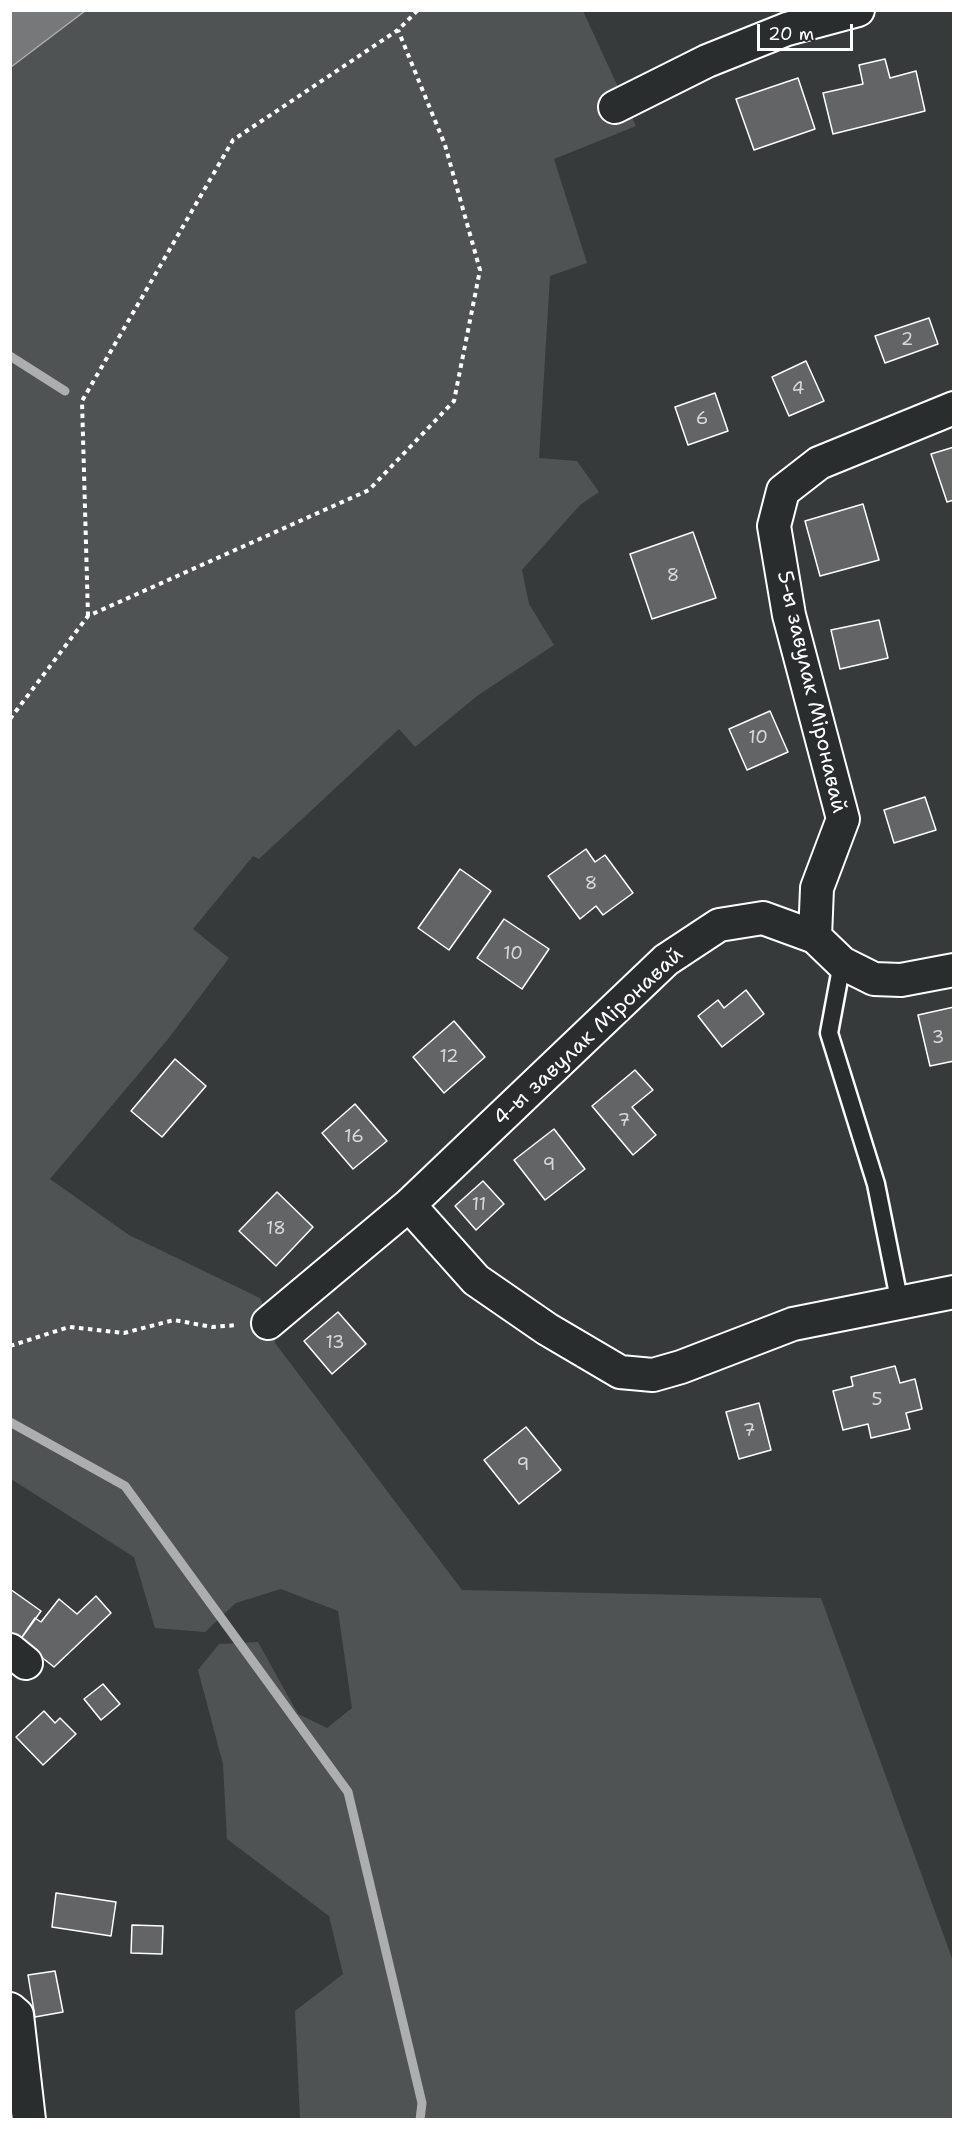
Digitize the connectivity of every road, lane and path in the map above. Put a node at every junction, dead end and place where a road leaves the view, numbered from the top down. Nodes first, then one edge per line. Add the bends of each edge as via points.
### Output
1 (418, 10) edge
2 (858, 10) edge
3 (398, 30) junction
4 (615, 107) dead end
5 (954, 408) edge
6 (88, 616) junction
7 (10, 720) edge
8 (815, 937) junction
9 (842, 963) junction
10 (954, 970) edge
11 (409, 1205) junction
12 (954, 1292) edge
13 (900, 1304) junction
14 (268, 1323) joint
15 (10, 1346) edge
16 (10, 2009) edge
17 (18, 2084) edge
18 (29, 2120) edge

1 - 3 path
2 - 4 street via 787,29 707,61
3 - 6 path via 233,140 82,401
3 - 6 path via 445,145 480,270 454,401 369,490
5 - 8 street, 5-ы завулак Міронавай via 819,463 783,491 776,517 774,526 789,615 843,819 817,888
6 - 7 path
8 - 9 street, 4-ы завулак Міронавай
8 - 11 street, 4-ы завулак Міронавай via 763,918 719,925 675,954
9 - 10 street, 4-ы завулак Міронавай via 874,979 901,980
9 - 13 lane via 829,1033 876,1184
11 - 13 street via 476,1280 547,1329 620,1372 653,1375 793,1324
11 - 14 street, 4-ы завулак Міронавай
12 - 13 street
14 - 15 path via 212,1327 174,1320 124,1333 69,1327
16 - 17 street via 17,2014
17 - 18 street

